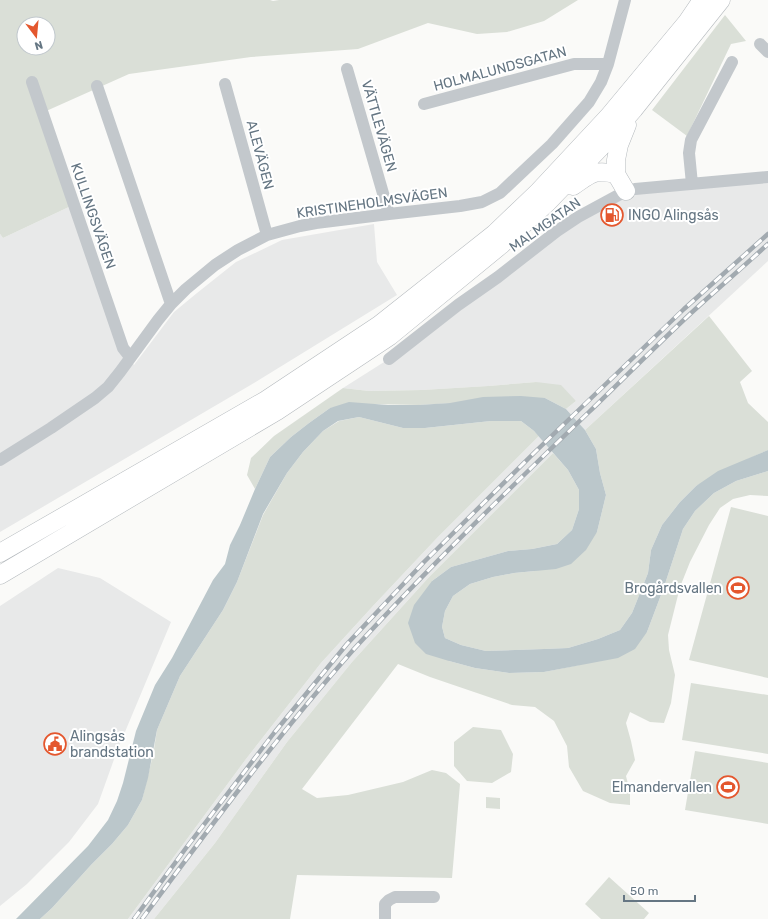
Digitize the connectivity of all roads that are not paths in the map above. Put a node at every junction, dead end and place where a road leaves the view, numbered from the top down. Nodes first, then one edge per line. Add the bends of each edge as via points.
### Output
1 (625, 0) edge
2 (702, 0) edge
3 (721, 0) edge
4 (732, 62) dead end
5 (608, 64) junction
6 (347, 69) dead end
7 (32, 82) dead end
8 (225, 84) dead end
9 (97, 86) dead end
10 (424, 104) dead end
11 (634, 108) junction
12 (616, 174) junction
13 (768, 177) edge
14 (692, 184) junction
15 (626, 191) junction
16 (548, 202) junction
17 (389, 214) junction
18 (266, 235) junction
19 (171, 304) junction
20 (130, 357) junction
21 (389, 359) dead end
22 (0, 460) edge
23 (0, 553) edge
24 (0, 575) edge
25 (434, 898) dead end
26 (385, 919) edge

1 - 5 street, KRISTINEHOLMSVÄGEN
2 - 23 highway via 608,118 539,191 494,234 385,320 266,400
3 - 11 highway
4 - 14 street via 691,140 689,153
5 - 10 street, HOLMALUNDSGATAN via 574,64
5 - 17 street, KRISTINEHOLMSVÄGEN via 589,102 552,144 500,193 482,202 468,205
6 - 17 street, VÄTTLEVÄGEN
7 - 20 street, KULLINGSVÄGEN via 123,348
8 - 18 street, ALEVÄGEN
9 - 19 street
11 - 12 highway via 619,145
11 - 16 highway
12 - 15 highway
12 - 16 highway via 597,172
13 - 14 street, MALMGATAN
14 - 15 street, MALMGATAN
15 - 21 street, MALMGATAN via 557,231
16 - 24 highway via 501,245 390,336 277,411
17 - 18 street, KRISTINEHOLMSVÄGEN via 316,223
18 - 19 street, KRISTINEHOLMSVÄGEN via 215,265
19 - 20 street, KRISTINEHOLMSVÄGEN
20 - 22 street, KRISTINEHOLMSVÄGEN via 108,387 95,398
25 - 26 street via 395,897 385,904

